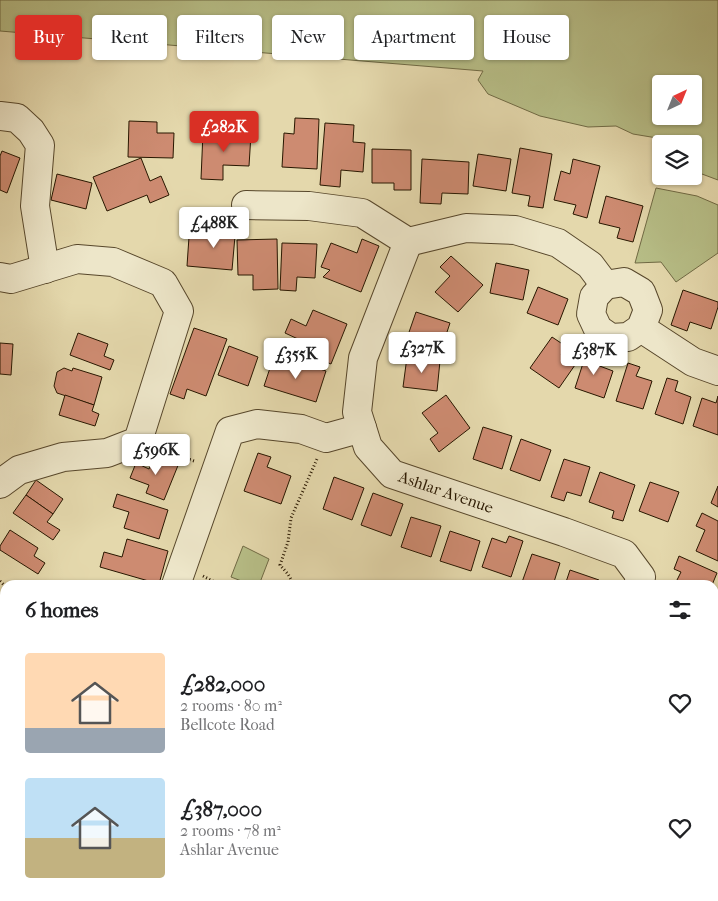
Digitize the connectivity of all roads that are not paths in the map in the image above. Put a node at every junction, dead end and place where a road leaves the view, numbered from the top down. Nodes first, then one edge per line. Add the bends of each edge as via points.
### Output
1 (0, 116) edge
2 (246, 205) dead end
3 (408, 242) junction
4 (45, 269) junction
5 (0, 277) edge
6 (605, 285) junction
7 (641, 328) junction
8 (718, 371) edge
9 (362, 428) junction
10 (0, 484) edge
11 (178, 580) edge
12 (640, 580) edge

1 - 4 street via 17,118 31,131 40,146 35,206
2 - 3 street via 309,206 362,212
3 - 6 street via 466,228 515,230 558,243 590,265
3 - 9 street, Ashlar Avenue via 364,358 357,412
4 - 5 street via 11,279
4 - 10 street via 78,259 113,262 164,283 179,311 138,441 107,453 63,457 19,470
6 - 7 street via 624,282 641,292 648,310
6 - 7 street via 594,298 591,314 598,329 611,338 628,337
7 - 8 street via 693,362
9 - 11 street via 326,438 301,430 257,424 230,431
9 - 12 street, Ashlar Avenue via 368,447 392,474 624,554

